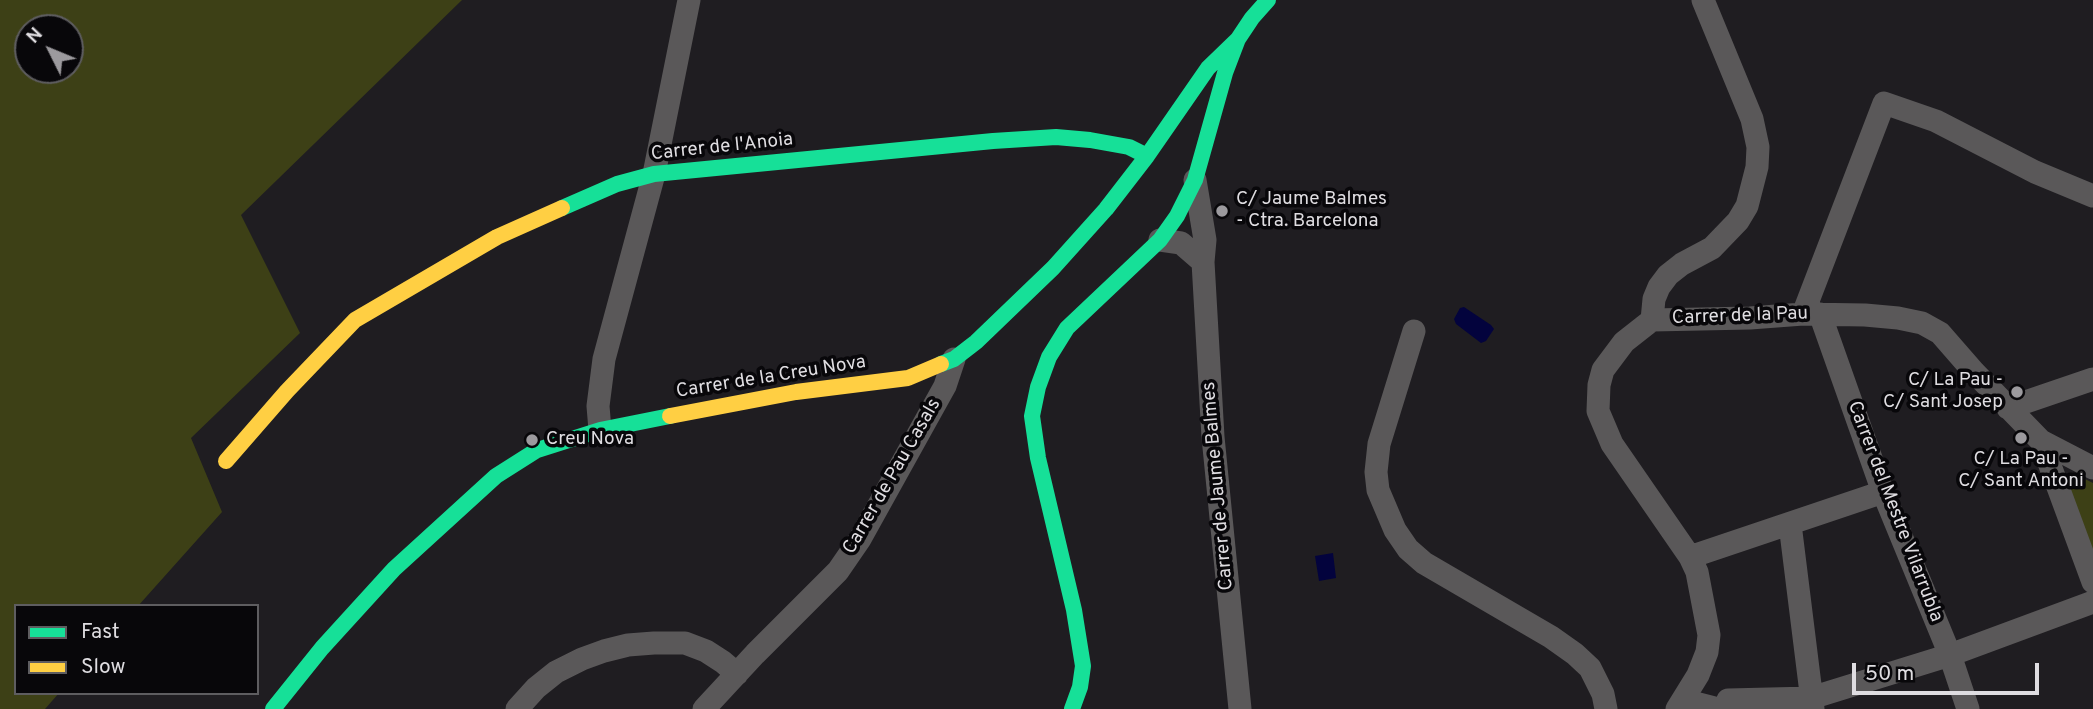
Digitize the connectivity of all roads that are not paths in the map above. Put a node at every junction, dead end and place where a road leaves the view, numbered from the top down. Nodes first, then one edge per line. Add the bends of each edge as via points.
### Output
1 (690, 0) edge
2 (1268, 0) edge
3 (1703, 0) edge
4 (1238, 39) junction
5 (1147, 156) junction
6 (654, 174) junction
7 (1195, 180) junction
8 (2093, 197) edge
9 (1160, 240) junction
10 (1203, 262) junction
11 (1811, 314) junction
12 (1652, 320) junction
13 (1413, 331) dead end
14 (954, 359) junction
15 (2093, 379) edge
16 (2008, 408) junction
17 (600, 430) junction
18 (2041, 441) junction
19 (226, 461) dead end
20 (2093, 468) edge
21 (1883, 492) junction
22 (1790, 524) junction
23 (1690, 557) junction
24 (2093, 582) edge
25 (2093, 602) edge
26 (1950, 656) junction
27 (737, 674) junction
28 (1698, 675) junction
29 (1812, 704) edge
30 (1680, 705) edge
31 (1724, 706) edge
32 (273, 709) edge
33 (517, 709) edge
34 (705, 709) edge
35 (1072, 709) edge
36 (1240, 709) edge
37 (1606, 709) edge
38 (1968, 709) edge

1 - 6 street
2 - 4 street
3 - 12 street via 1752,119 1758,147 1756,167 1747,206 1738,221 1712,248 1668,275 1654,299
4 - 5 street, Carrer de la Creu Nova via 1208,68
4 - 7 street
5 - 6 street, Carrer de l'Anoia via 1129,147 1056,137
5 - 14 street, Carrer de la Creu Nova via 1053,268
6 - 17 street via 604,359
6 - 19 street, Carrer de l'Anoia via 618,184 497,237 355,320
7 - 9 street
7 - 10 street, Carrer de Jaume Balmes via 1205,240
8 - 11 street via 1936,121 1884,103
9 - 10 street via 1181,243
9 - 35 street via 1067,328 1049,357 1032,416 1083,666
10 - 36 street, Carrer de Jaume Balmes via 1213,437
11 - 12 street, Carrer de la Pau
11 - 16 street, Carrer de la Pau via 1922,323 1940,334
11 - 21 street, Carrer del Mestre Vilarrubla
12 - 23 street, Carrer de la Pau via 1625,342 1603,370 1598,411 1612,443
13 - 37 street via 1379,444 1376,472 1395,530 1424,563 1575,654 1590,668
14 - 17 street, Carrer de la Creu Nova via 908,378 796,392
14 - 27 street, Carrer de Pau Casals via 945,386 860,539 838,570
15 - 16 street
16 - 18 street, Carrer de la Pau
17 - 32 street, Carrer de la Creu Nova via 537,450 496,476 394,569
18 - 20 street, Carrer de la Pau
18 - 24 street
21 - 22 street
21 - 26 street, Carrer del Mestre Vilarrubla
22 - 23 street
22 - 29 street
23 - 28 street, Carrer de la Pau via 1698,572 1709,635
25 - 26 street
26 - 29 street
26 - 38 street, Carrer del Mestre Vilarrubla
27 - 33 street via 706,651 685,643 628,645 582,659 556,673
27 - 34 street, Carrer de Pau Casals
28 - 30 street, Carrer de la Pau
28 - 31 street via 1711,680
29 - 31 street
30 - 31 street

